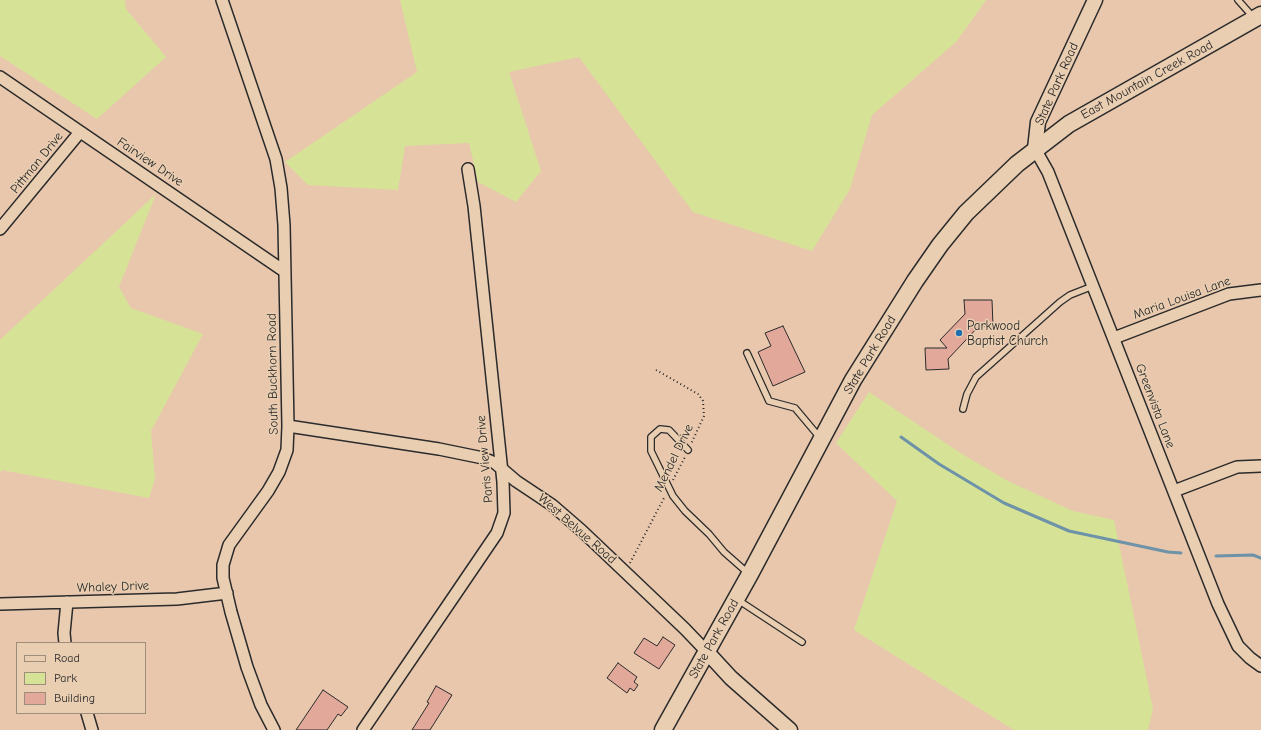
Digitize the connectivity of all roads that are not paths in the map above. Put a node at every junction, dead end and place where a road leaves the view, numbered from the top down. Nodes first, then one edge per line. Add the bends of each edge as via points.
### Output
1 (222, 0) edge
2 (1095, 0) edge
3 (1238, 0) edge
4 (1257, 16) edge
5 (0, 77) edge
6 (80, 132) junction
7 (1035, 149) junction
8 (468, 169) dead end
9 (0, 229) edge
10 (284, 271) junction
11 (1093, 286) junction
12 (1261, 290) edge
13 (1114, 338) junction
14 (747, 353) dead end
15 (963, 409) dead end
16 (288, 426) junction
17 (822, 440) junction
18 (688, 450) road end
19 (1261, 466) edge
20 (501, 468) junction
21 (1174, 491) junction
22 (750, 574) junction
23 (227, 593) junction
24 (736, 599) junction
25 (67, 602) junction
26 (0, 604) edge
27 (65, 642) edge
28 (802, 642) dead end
29 (707, 652) junction
30 (1261, 666) edge
31 (87, 714) edge
32 (92, 730) edge
33 (274, 730) edge
34 (363, 730) edge
35 (663, 730) edge
36 (790, 730) edge

1 - 10 street, South Buckhorn Road via 276,159 283,218
2 - 7 street, State Park Road via 1038,122
3 - 4 lane
4 - 7 main road, East Mountain Creek Road via 1069,124
5 - 6 street, Fairview Drive
6 - 9 street, Pittman Drive
6 - 10 street, Fairview Drive
7 - 11 street, Greenvista Lane via 1048,172
7 - 17 main road, State Park Road via 984,195 940,245 853,380
8 - 20 street, Paris View Drive
10 - 16 street, South Buckhorn Road
11 - 13 street, Greenvista Lane
11 - 15 lane via 1060,302 976,377
12 - 13 street, Maria Louisa Lane via 1228,294
13 - 21 street, Greenvista Lane
14 - 17 lane via 769,401 794,408
16 - 20 street, West Belvue Road via 439,449 483,458
16 - 23 street, South Buckhorn Road via 287,450 279,472 268,491 233,536 226,551 223,565
17 - 22 main road, State Park Road
18 - 22 lane via 669,430 660,429 651,437 652,451 669,488 684,511 724,552
19 - 21 street via 1237,467
20 - 29 street, West Belvue Road via 552,505 626,571
20 - 34 street, Paris View Drive via 504,514 497,533
21 - 30 street, Greenvista Lane via 1233,638 1245,654
22 - 24 main road, State Park Road
23 - 25 street, Whaley Drive via 177,599
23 - 33 street, South Buckhorn Road via 254,686
24 - 28 lane
24 - 29 main road, State Park Road
25 - 26 street, Whaley Drive
25 - 27 street
29 - 35 main road, State Park Road
29 - 36 street, West Belvue Road via 731,678
31 - 32 street

